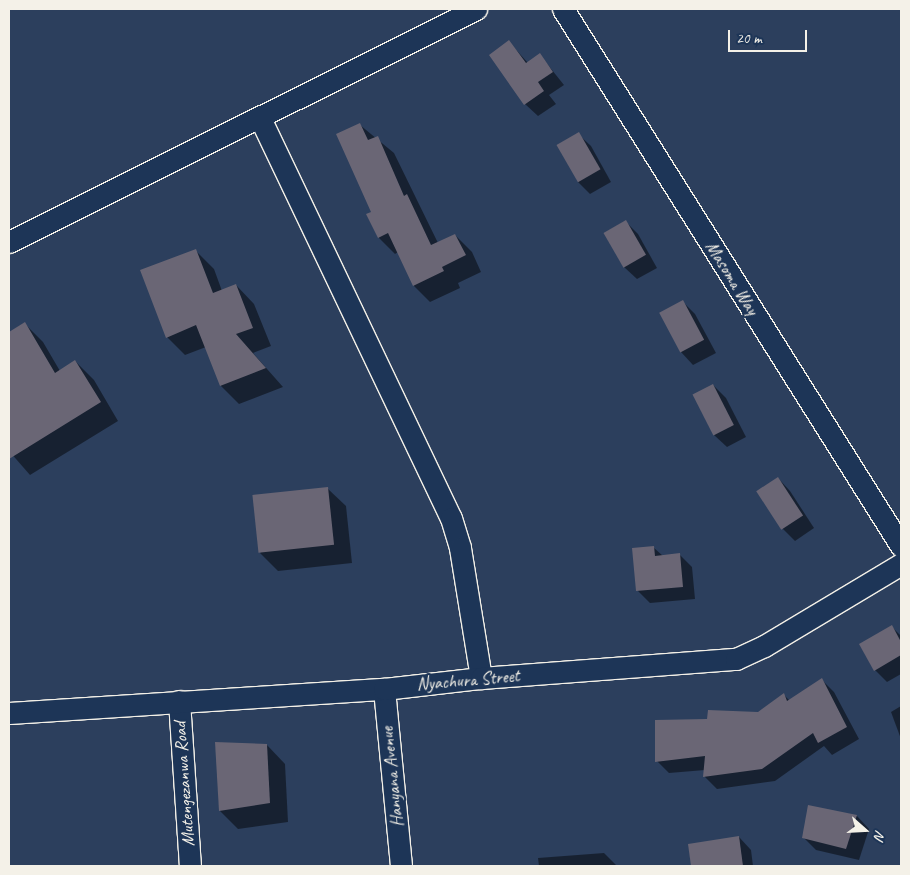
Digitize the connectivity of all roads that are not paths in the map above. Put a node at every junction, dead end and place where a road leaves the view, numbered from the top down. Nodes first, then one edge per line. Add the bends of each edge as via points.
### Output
1 (476, 9) edge
2 (563, 9) edge
3 (260, 118) junction
4 (9, 242) edge
5 (901, 546) edge
6 (901, 564) edge
7 (481, 678) junction
8 (384, 689) junction
9 (179, 701) junction
10 (9, 713) edge
11 (190, 866) edge
12 (401, 866) edge

1 - 3 street
2 - 5 street, Masoma Way
3 - 4 street
3 - 7 street via 451,518 460,548
6 - 7 street, Nyachura Street via 764,646 736,659
7 - 8 street, Nyachura Street
8 - 9 street, Nyachura Street
8 - 12 street, Hanyana Avenue
9 - 10 street, Nyachura Street
9 - 11 street, Mutengezanwa Road

